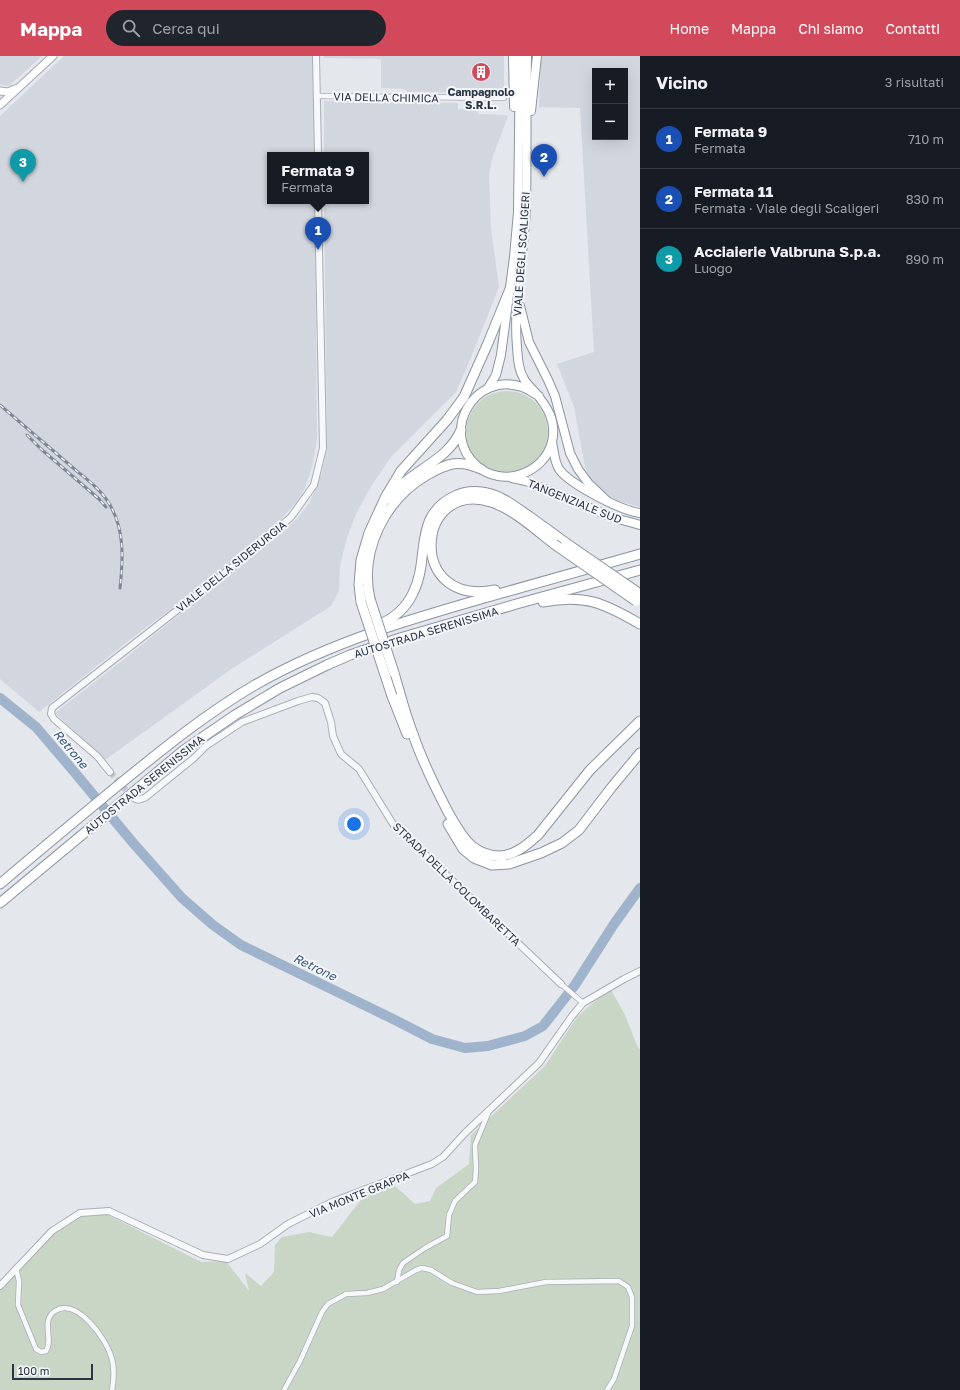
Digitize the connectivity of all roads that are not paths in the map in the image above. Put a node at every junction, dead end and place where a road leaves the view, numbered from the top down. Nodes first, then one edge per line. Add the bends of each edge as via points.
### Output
1 (54, 56) edge
2 (316, 56) edge
3 (513, 56) edge
4 (520, 56) edge
5 (527, 56) edge
6 (536, 56) edge
7 (19, 88) junction
8 (0, 91) edge
9 (317, 96) junction
10 (504, 98) dead end
11 (0, 105) edge
12 (318, 152) edge
13 (526, 162) junction
14 (518, 180) junction
15 (318, 204) edge
16 (514, 289) junction
17 (488, 388) junction
18 (539, 396) junction
19 (461, 430) junction
20 (552, 442) junction
21 (481, 469) junction
22 (509, 477) junction
23 (607, 501) junction
24 (640, 513) edge
25 (374, 520) junction
26 (640, 525) edge
27 (640, 554) edge
28 (640, 570) edge
29 (639, 600) edge
30 (365, 601) junction
31 (640, 624) edge
32 (411, 634) junction
33 (255, 685) junction
34 (640, 721) edge
35 (640, 753) edge
36 (110, 772) tunnel mouth
37 (132, 797) dead end
38 (0, 884) edge
39 (0, 903) edge
40 (640, 971) edge
41 (561, 984) joint
42 (584, 1003) junction
43 (491, 1108) junction
44 (16, 1268) junction
45 (396, 1282) junction
46 (0, 1286) edge
47 (112, 1390) edge
48 (284, 1390) edge
49 (607, 1390) edge

1 - 7 main road
2 - 9 street
3 - 14 highway
4 - 14 highway, VIALE DEGLI SCALIGERI
5 - 13 highway, VIALE DEGLI SCALIGERI
6 - 13 highway
7 - 8 main road via 8,92
7 - 11 main road
9 - 10 street, VIA DELLA CHIMICA
9 - 12 street
13 - 16 highway, VIALE DEGLI SCALIGERI via 522,255
14 - 16 highway, VIALE DEGLI SCALIGERI
15 - 36 street, VIALE DELLA SIDERURGIA via 323,448 314,485 291,517 240,561 52,708 51,714 54,719 97,756
16 - 17 highway, VIALE DEGLI SCALIGERI via 496,375
16 - 18 highway, VIALE DEGLI SCALIGERI via 519,369 524,380
16 - 23 highway via 529,342 555,396 570,453 589,484
16 - 25 highway via 464,397 401,471
17 - 18 highway, VIALE DEGLI SCALIGERI via 516,385
17 - 19 highway, VIALE DEGLI SCALIGERI via 469,404
18 - 20 highway, VIALE DEGLI SCALIGERI via 552,419
19 - 21 highway, VIALE DEGLI SCALIGERI via 466,452
19 - 25 highway via 450,449 410,477 392,494
20 - 22 highway, VIALE DEGLI SCALIGERI via 540,464 523,474
20 - 23 highway, TANGENZIALE SUD via 554,456 566,477
21 - 22 highway, VIALE DEGLI SCALIGERI
21 - 30 highway via 468,464 448,464 414,484 395,502 383,519 372,546
22 - 26 highway, TANGENZIALE SUD via 526,481
23 - 24 highway, TANGENZIALE SUD
25 - 30 highway via 361,560 359,585
27 - 29 highway, bridge via 576,568 500,589 467,592 454,587 442,575 435,562 431,540 436,523 450,507 462,501 484,500 500,505 554,544
27 - 33 highway, AUTOSTRADA SERENISSIMA via 402,622 345,642
28 - 32 highway, AUTOSTRADA SERENISSIMA
29 - 33 highway, bridge via 566,542 512,504 495,495 465,493 453,497 438,509 429,522 417,583 401,610 386,621 303,656
30 - 34 highway, bridge via 394,673 413,734 437,789 467,841 478,850 492,855 504,855 528,844 590,770
30 - 35 highway, bridge via 392,696 421,768 447,823 463,849 474,858 492,865 509,864 562,843 580,830
31 - 32 highway via 600,604 568,598
32 - 39 highway, AUTOSTRADA SERENISSIMA via 326,665 257,701 202,736
33 - 38 highway, AUTOSTRADA SERENISSIMA via 165,747
37 - 41 street, STRADA DELLA COLOMBARETTA via 141,800 146,797 206,746 242,722 298,701 318,698 325,703 333,736 341,754 359,769 393,824
40 - 42 street, VIA MONTE GRAPPA
41 - 42 street
42 - 43 street, VIA MONTE GRAPPA via 538,1063
43 - 44 street, VIA MONTE GRAPPA via 443,1157 432,1164 332,1202 288,1224 260,1244 228,1259 204,1255 109,1211 80,1214 52,1231
43 - 45 street via 475,1145 475,1182 455,1201 448,1215 447,1236 403,1263
44 - 46 street, VIA MONTE GRAPPA
44 - 47 street via 19,1281 18,1305 36,1349 41,1352 48,1348 47,1327 49,1318 55,1311 72,1309 93,1326 104,1340 114,1368
45 - 48 street via 368,1293 346,1294 328,1304
45 - 49 street via 422,1268 477,1292 498,1291 546,1282 619,1280 628,1287 632,1297 632,1326 614,1379

